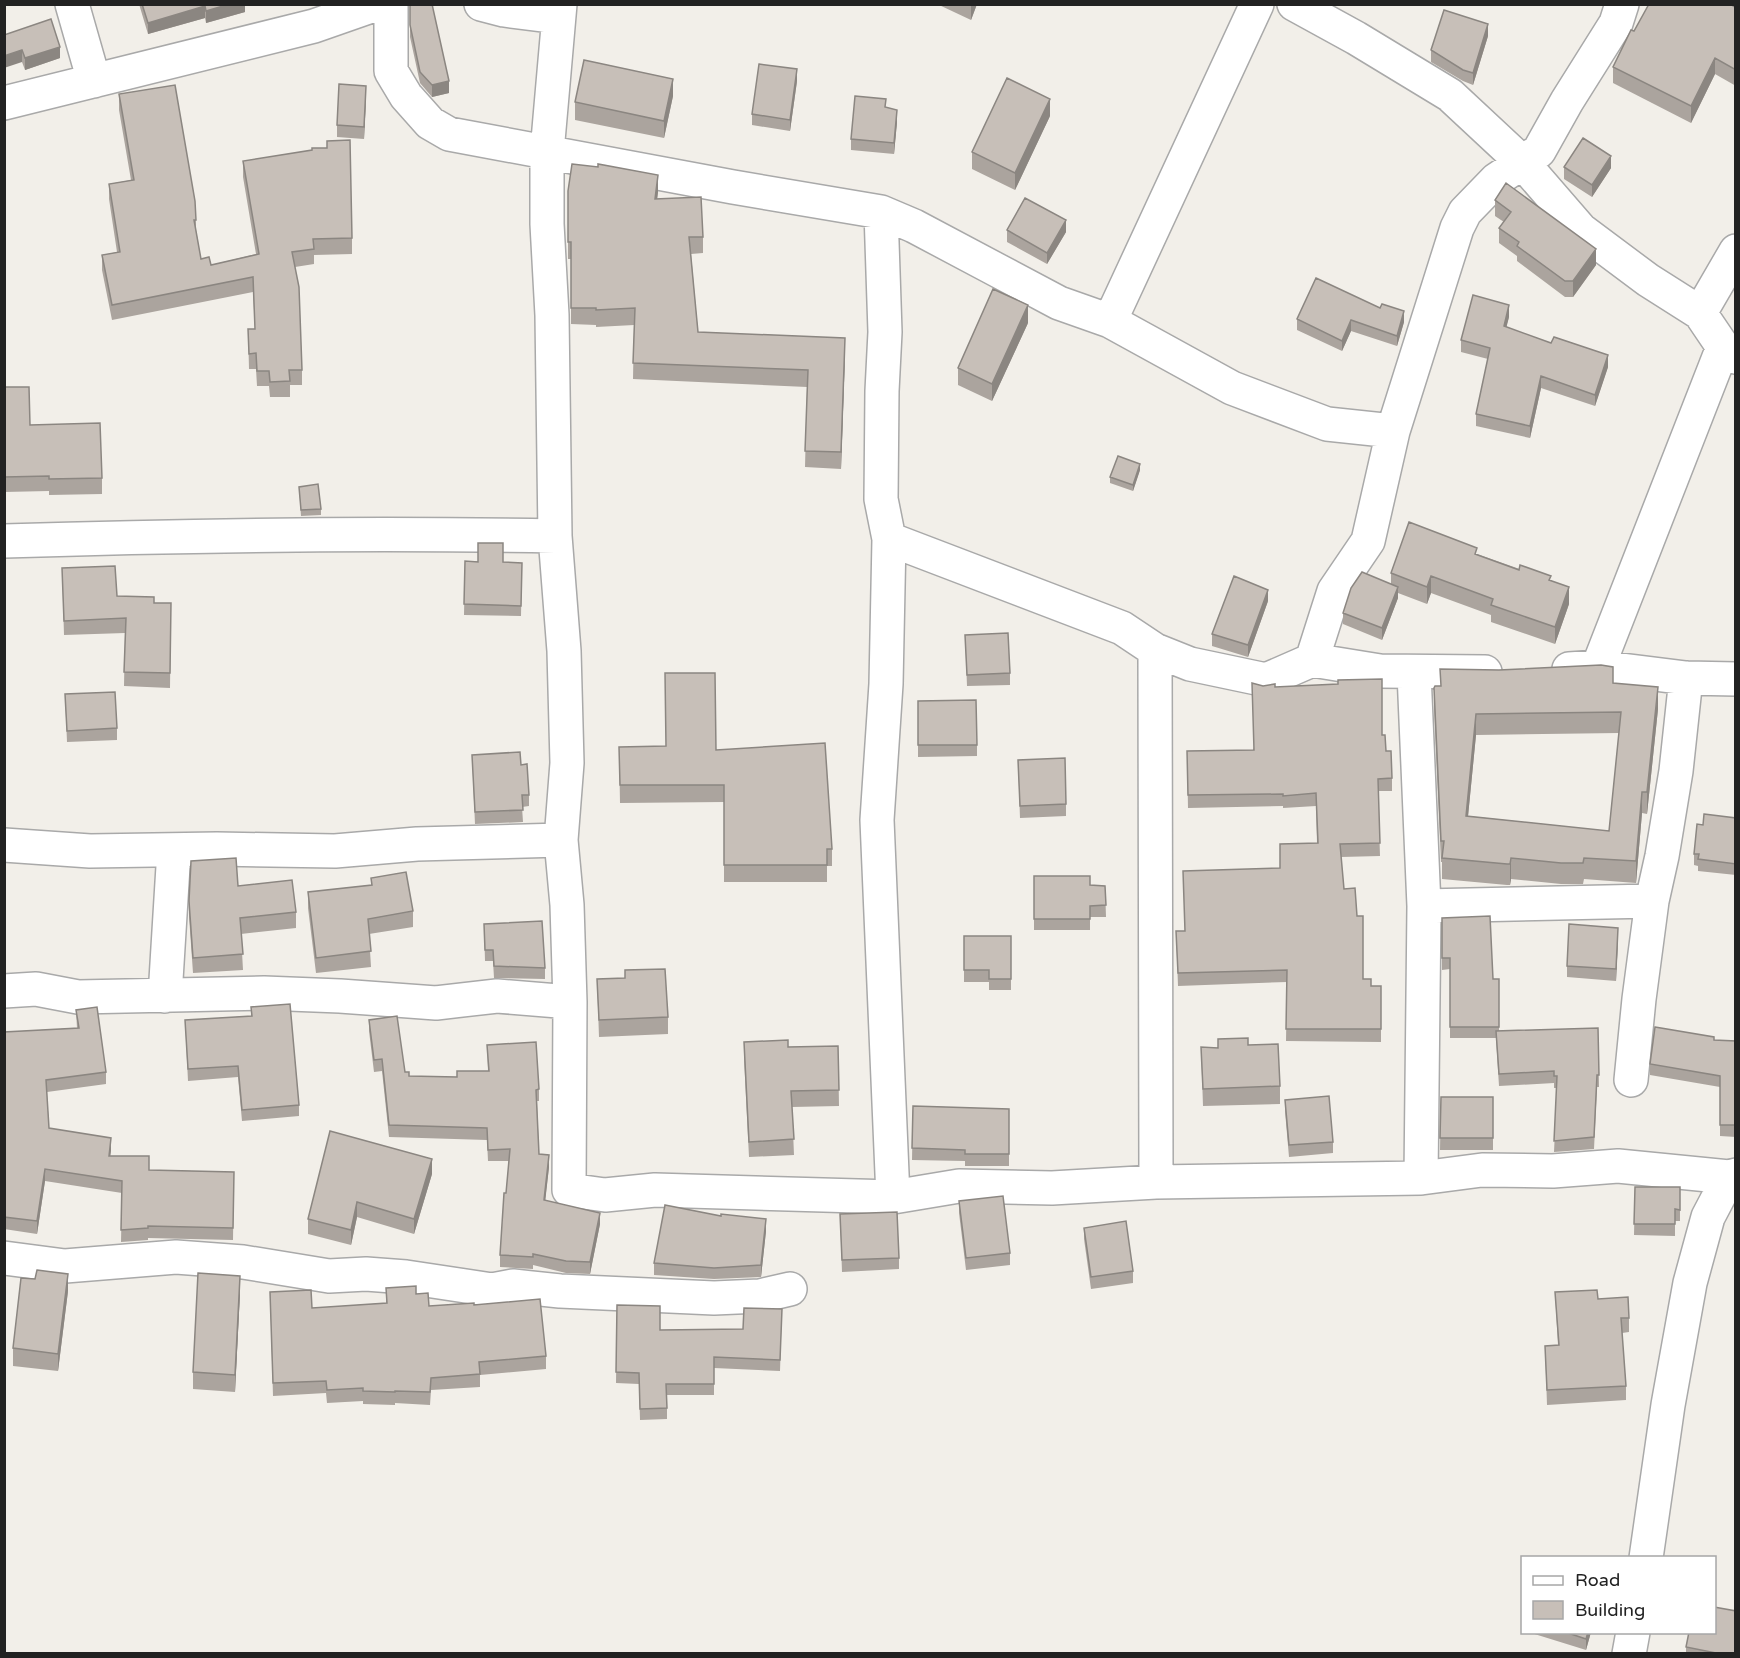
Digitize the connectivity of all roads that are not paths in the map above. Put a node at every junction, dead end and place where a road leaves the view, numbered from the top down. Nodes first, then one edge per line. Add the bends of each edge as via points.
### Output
1 (72, 4) edge
2 (391, 4) edge
3 (481, 4) edge
4 (1257, 4) edge
5 (1294, 4) edge
6 (1622, 4) edge
7 (361, 7) edge
8 (559, 11) edge
9 (94, 81) junction
10 (4, 103) edge
11 (547, 152) junction
12 (1523, 163) junction
13 (881, 212) junction
14 (1736, 251) edge
15 (1700, 313) junction
16 (1110, 321) junction
17 (1729, 352) edge
18 (1393, 430) junction
19 (555, 536) junction
20 (889, 539) junction
21 (4, 541) edge
22 (1155, 650) junction
23 (1312, 660) junction
24 (1598, 668) junction
25 (1543, 670) edge
26 (1510, 671) edge
27 (1414, 673) junction
28 (1686, 678) junction
29 (1736, 679) edge
30 (561, 840) junction
31 (4, 845) edge
32 (174, 850) junction
33 (1652, 901) junction
34 (1424, 906) junction
35 (4, 991) edge
36 (165, 996) junction
37 (570, 1002) junction
38 (1631, 1080) dead end
39 (1732, 1176) edge
40 (1421, 1178) junction
41 (1156, 1182) junction
42 (893, 1197) junction
43 (4, 1258) edge
44 (790, 1289) dead end
45 (1646, 1556) edge
46 (1633, 1634) edge
47 (1629, 1653) edge

1 - 9 street
2 - 11 street via 391,71 430,123 449,134
3 - 8 street via 504,10
4 - 16 street
5 - 12 street via 1450,95
6 - 12 street via 1616,23 1539,151
7 - 9 street via 314,26
8 - 11 street
9 - 10 street
11 - 13 street
11 - 19 street
12 - 15 street via 1581,231
12 - 18 street via 1496,180 1465,212 1457,228
13 - 16 street via 1059,303
13 - 20 street via 885,332 881,500
14 - 15 street
15 - 17 street
16 - 18 street via 1232,387 1272,404 1327,424
17 - 24 street
18 - 23 street via 1368,541 1334,591
19 - 21 street via 403,533
19 - 30 street via 567,763
20 - 22 street via 1111,623
20 - 42 street via 886,684 877,820
22 - 23 street via 1190,664 1266,680
22 - 41 street
23 - 27 street
24 - 25 street
24 - 28 street
26 - 27 street
27 - 34 street
28 - 29 street
28 - 33 street via 1676,771
30 - 32 street via 417,844 335,851
30 - 37 street
31 - 32 street via 90,851
32 - 36 street
33 - 34 street
33 - 38 street
34 - 40 street
35 - 36 street via 36,989 78,997
36 - 37 street via 264,993 436,1003 497,996
37 - 42 street via 569,1190 605,1195 655,1190
39 - 40 street via 1618,1166 1553,1171 1482,1170
39 - 45 street via 1708,1217 1690,1283
40 - 41 street
41 - 42 street via 1052,1188 959,1186
43 - 44 street via 66,1266 176,1257 243,1262 329,1276 406,1277 492,1290 513,1286 714,1298 760,1296
46 - 47 street

